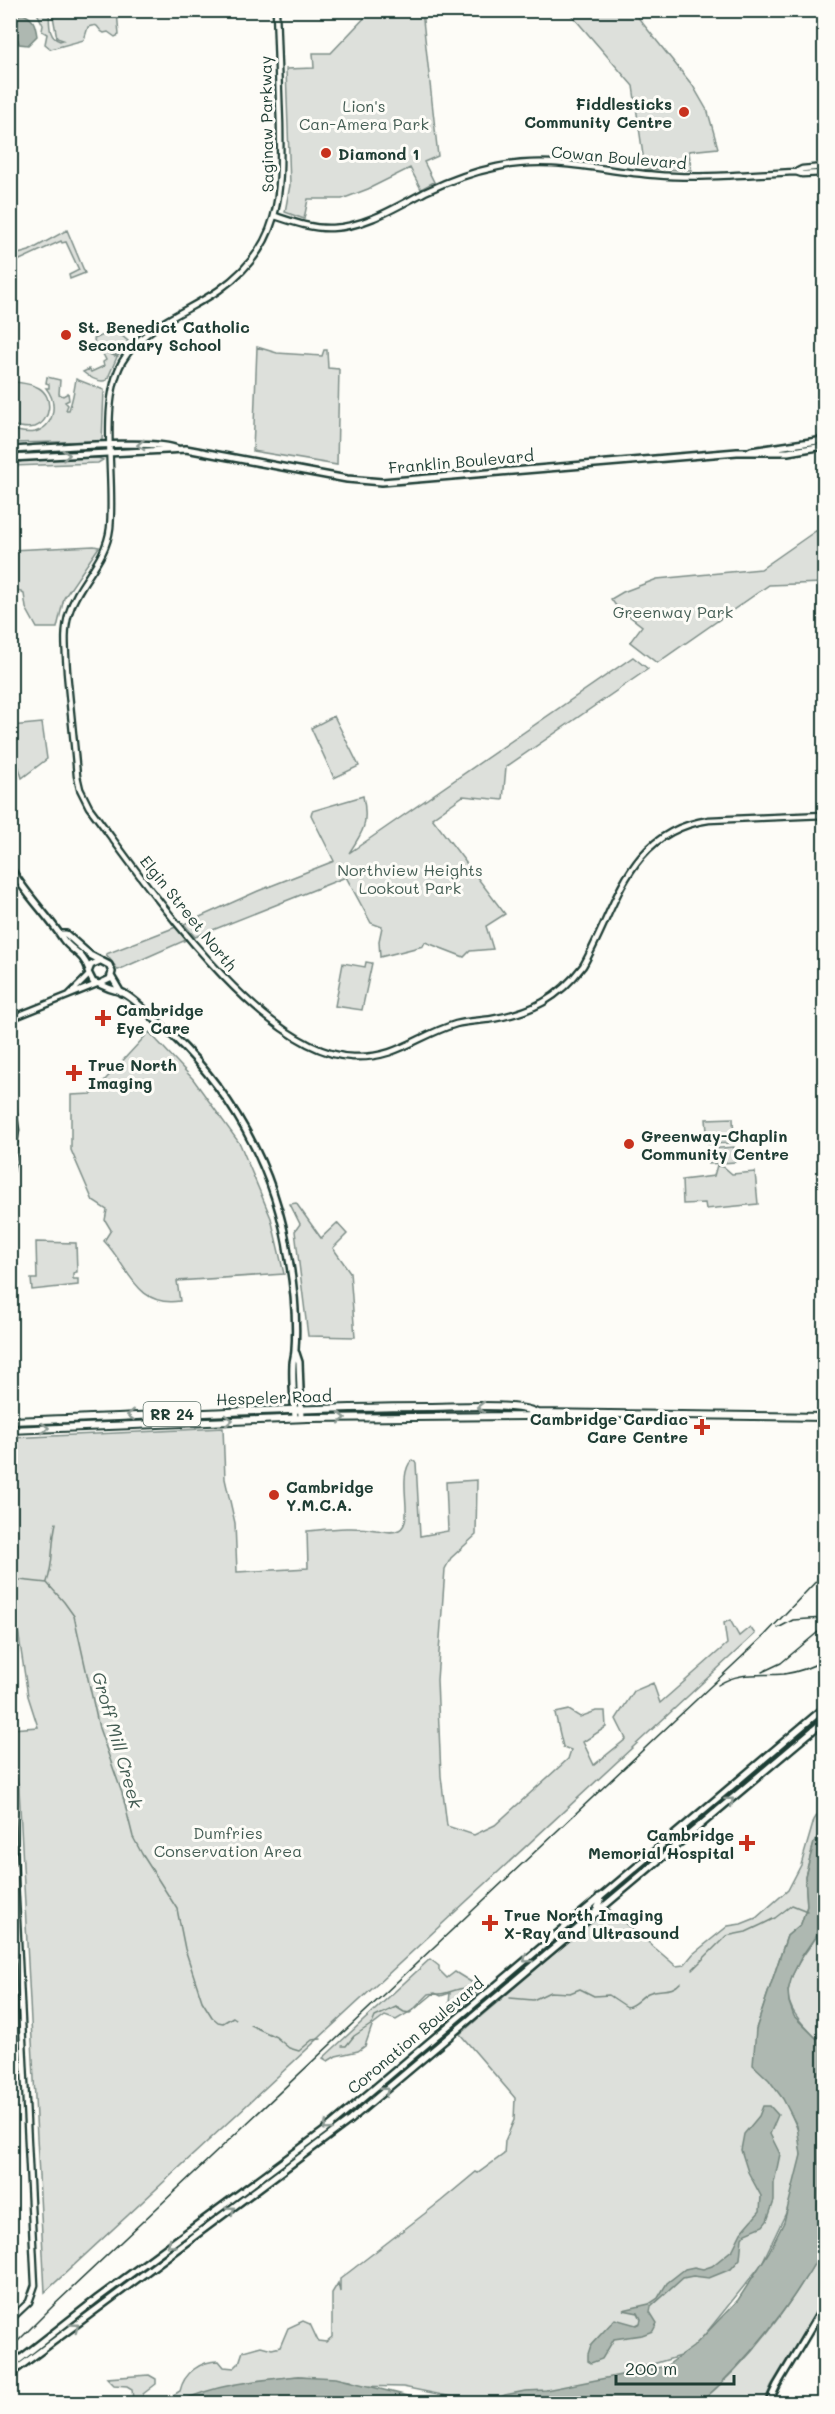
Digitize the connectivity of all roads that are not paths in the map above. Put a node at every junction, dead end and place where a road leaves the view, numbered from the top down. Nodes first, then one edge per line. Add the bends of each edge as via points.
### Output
1 (276, 10) edge
2 (825, 167) edge
3 (796, 172) junction
4 (825, 173) edge
5 (275, 216) junction
6 (825, 440) edge
7 (111, 446) junction
8 (825, 446) edge
9 (177, 448) junction
10 (10, 450) edge
11 (749, 452) junction
12 (111, 453) junction
13 (10, 458) edge
14 (825, 815) edge
15 (10, 867) edge
16 (61, 934) junction
17 (100, 961) junction
18 (89, 972) junction
19 (111, 976) junction
20 (98, 984) junction
21 (121, 993) junction
22 (69, 995) junction
23 (10, 1019) edge
24 (10, 1087) edge
25 (10, 1171) edge
26 (298, 1409) junction
27 (537, 1413) junction
28 (825, 1417) edge
29 (298, 1418) junction
30 (10, 1421) edge
31 (10, 1430) edge
32 (825, 1708) edge
33 (825, 1721) edge
34 (10, 1778) edge
35 (599, 1898) junction
36 (593, 1915) junction
37 (469, 2009) junction
38 (474, 2015) junction
39 (253, 2182) junction
40 (258, 2189) junction
41 (825, 2306) edge
42 (10, 2320) edge
43 (49, 2336) junction
44 (54, 2342) junction
45 (10, 2367) edge
46 (10, 2374) edge
47 (768, 2403) edge

1 - 5 street, Saginaw Parkway via 281,180
2 - 3 street, Cowan Boulevard
3 - 4 street, Cowan Boulevard
3 - 5 street, Cowan Boulevard via 683,177 563,162 521,163 456,178 354,224 312,227
5 - 7 street, Saginaw Parkway via 261,245 237,275 152,330 126,356 111,397
6 - 11 main road, Franklin Boulevard
9 -> 7 main road, Franklin Boulevard
7 - 10 main road, Franklin Boulevard
7 - 12 street, Saginaw Parkway
8 - 11 main road, Franklin Boulevard via 788,452
9 - 11 main road, Franklin Boulevard via 382,482
9 - 12 main road, Franklin Boulevard
13 -> 12 main road, Franklin Boulevard
12 - 14 street, Elgin Street North via 107,542 74,600 65,631 80,789 89,807 203,955 246,998 304,1042 337,1055 379,1056 452,1026 525,1012 572,981 593,949 630,871 657,840 681,826 709,820
15 - 16 main road
16 - 17 main road
16 - 18 main road via 82,955
17 - 18 main road via 93,963
17 - 19 main road via 109,965
18 - 20 main road
18 - 22 street
19 - 20 main road
19 - 21 main road
20 - 21 main road
20 - 22 street
21 - 26 main road via 190,1053 229,1102 254,1146 283,1227 293,1293 292,1362
22 - 23 street
24 - 25 street via 16,1130
27 -> 26 main road, Hespeler Road / RR 24 via 529,1409 484,1407
26 - 29 main road
26 -> 30 main road, Hespeler Road / RR 24
27 - 28 main road, Hespeler Road / RR 24
29 -> 27 main road, Hespeler Road / RR 24
31 -> 29 main road, Hespeler Road / RR 24
32 - 35 main road, Coronation Boulevard
36 -> 33 main road, Coronation Boulevard
34 - 42 street via 35,2284 29,2302
35 - 36 main road
35 -> 37 main road, Coronation Boulevard
36 - 38 main road, Coronation Boulevard
37 - 38 main road
37 -> 39 main road, Coronation Boulevard via 324,2131
40 -> 38 main road, Coronation Boulevard via 350,2120
39 - 40 main road
39 -> 43 main road, Coronation Boulevard
44 -> 40 main road, Coronation Boulevard
41 - 47 main road
43 - 44 main road
43 - 45 main road, Coronation Boulevard
44 - 46 main road, Coronation Boulevard

